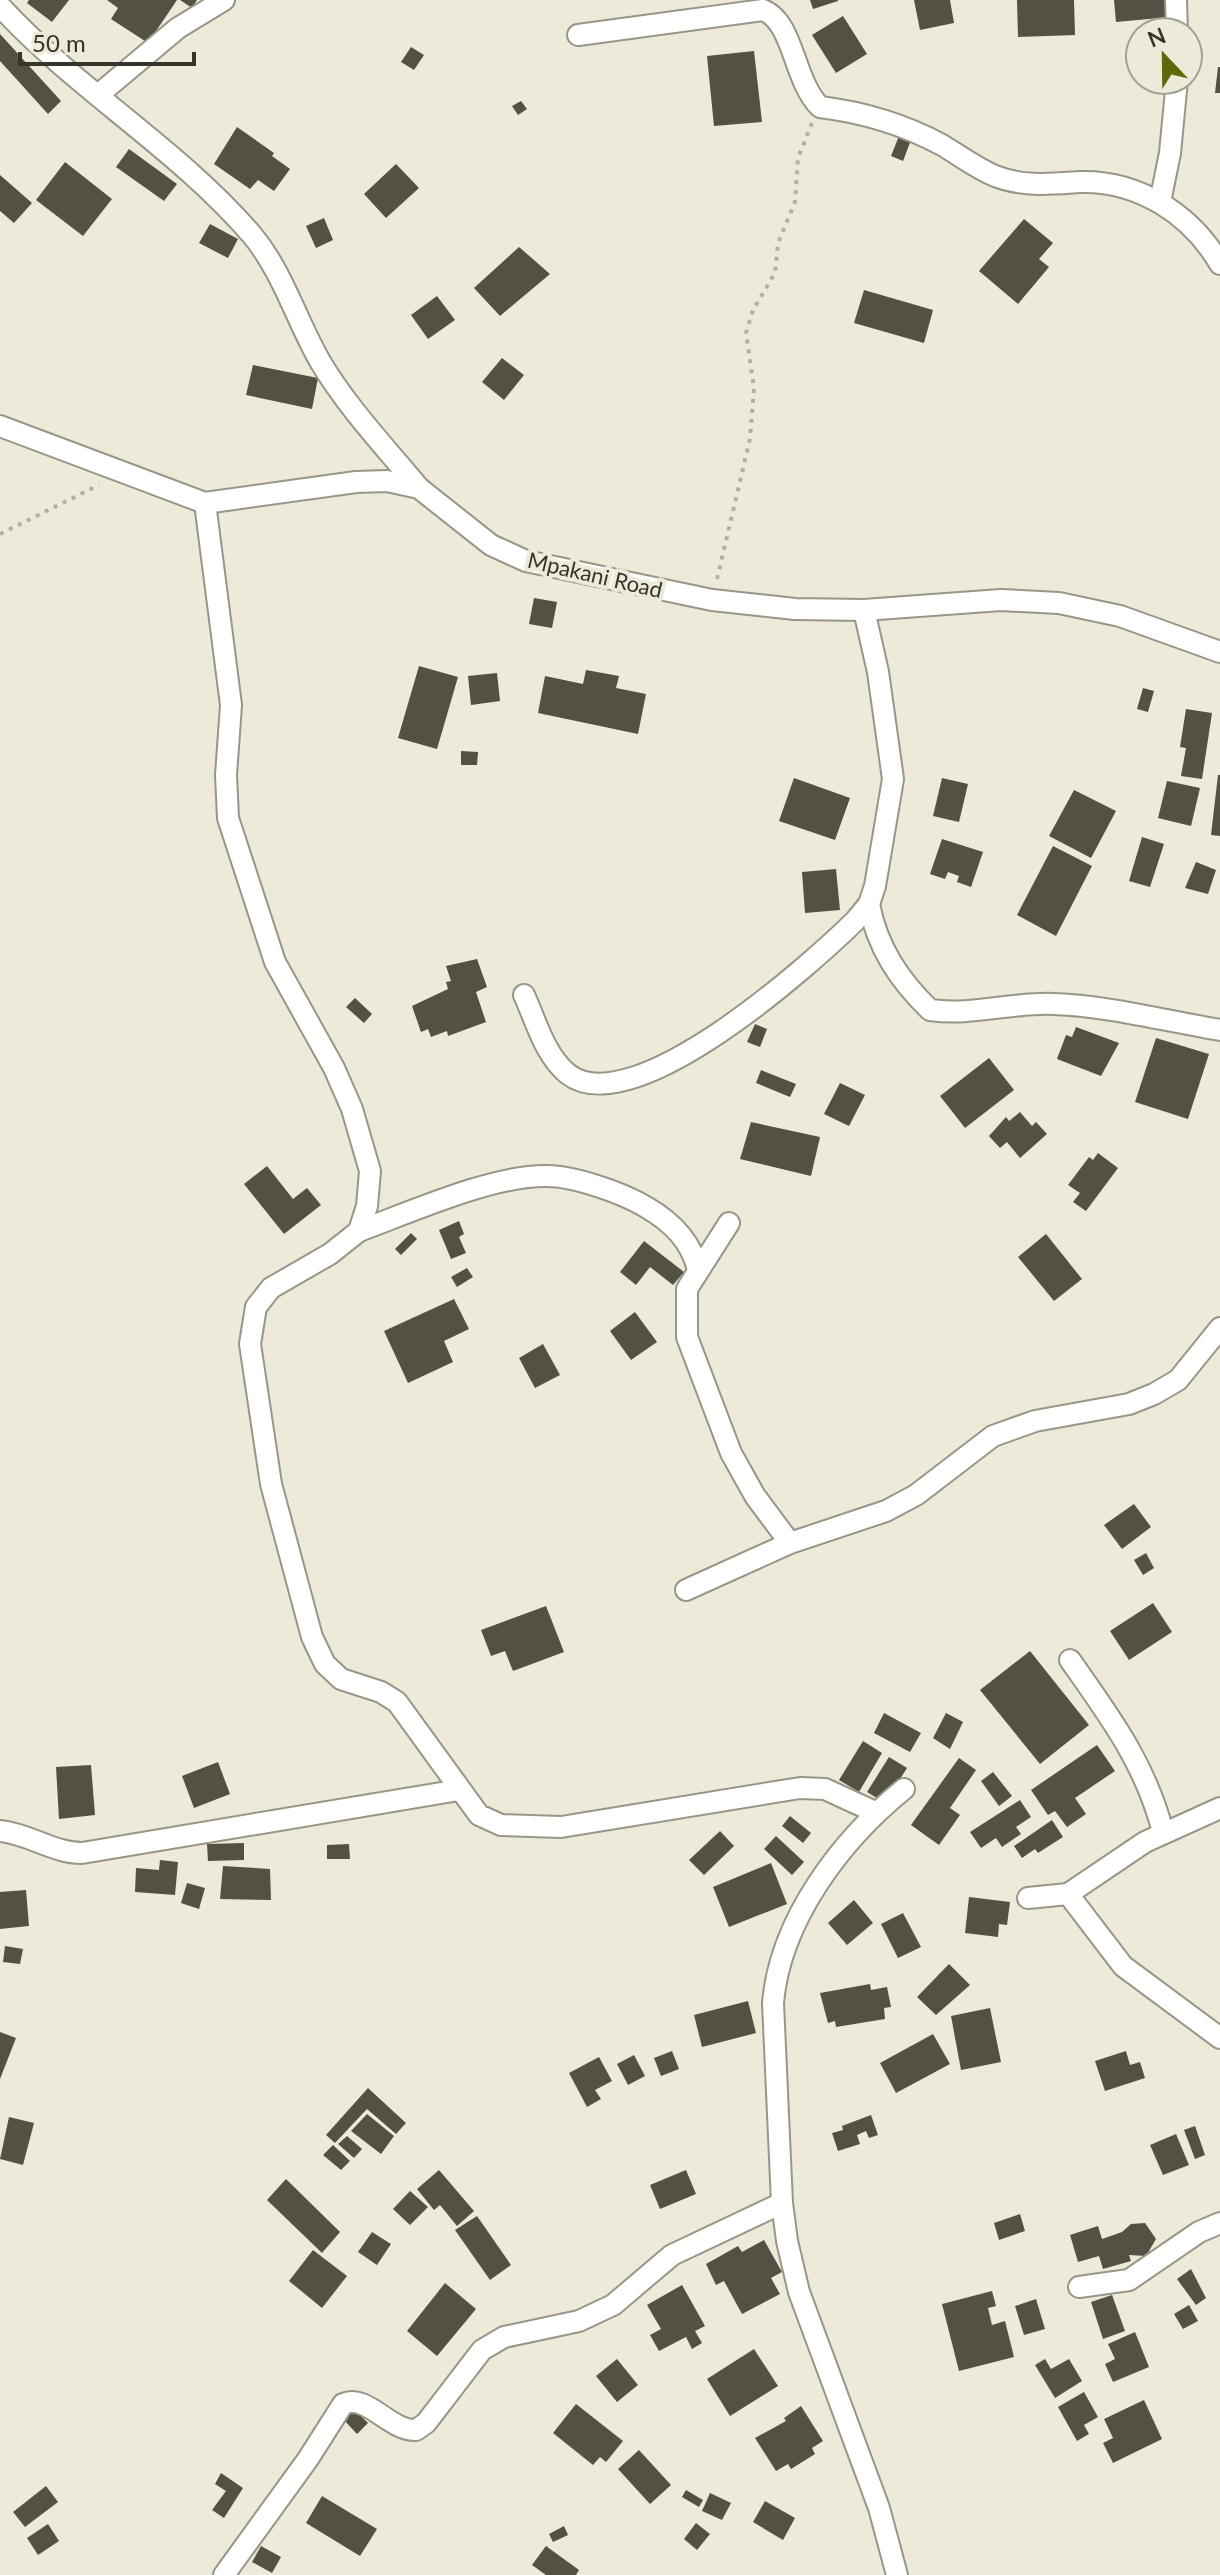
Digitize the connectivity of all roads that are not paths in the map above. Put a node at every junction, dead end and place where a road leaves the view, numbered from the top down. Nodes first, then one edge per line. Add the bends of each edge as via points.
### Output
1 (224, 0) edge
2 (0, 6) edge
3 (578, 35) dead end
4 (98, 95) junction
5 (1175, 96) edge
6 (1160, 202) junction
7 (1220, 264) edge
8 (0, 426) edge
9 (419, 488) junction
10 (205, 503) junction
11 (864, 610) junction
12 (1220, 651) edge
13 (869, 904) junction
14 (524, 995) dead end
15 (1220, 1030) edge
16 (729, 1223) dead end
17 (359, 1231) junction
18 (698, 1270) junction
19 (1220, 1328) edge
20 (790, 1543) junction
21 (686, 1590) dead end
22 (1070, 1660) dead end
23 (904, 1789) dead end
24 (459, 1790) junction
25 (1220, 1808) edge
26 (875, 1812) junction
27 (0, 1831) edge
28 (1163, 1832) junction
29 (1068, 1894) junction
30 (1028, 1898) dead end
31 (1220, 2038) edge
32 (782, 2203) junction
33 (1220, 2223) edge
34 (1079, 2287) dead end
35 (224, 2575) edge
36 (897, 2575) edge

1 - 4 street via 178,28
2 - 4 street
3 - 6 street via 763,10 783,24 803,85 820,107 905,128 996,176 1044,185 1113,183
4 - 9 street via 174,156 253,237 340,393
5 - 6 street
6 - 7 street via 1188,224
8 - 10 street, Mpakani Road
9 - 10 street, Mpakani Road via 356,482
9 - 11 street, Mpakani Road via 491,545 526,561 712,600
10 - 17 street via 231,705 228,818 275,962 352,1109 370,1171
11 - 12 street, Mpakani Road via 1001,600 1059,603 1120,616
11 - 13 street via 893,779
13 - 14 street via 834,942 720,1033 661,1068 626,1079 590,1082 571,1076 555,1061
13 - 15 street via 874,933 891,963 930,1010 1057,1004
16 - 18 street
17 - 18 street via 484,1188 549,1175 628,1196 663,1217 693,1248
17 - 24 street via 271,1288 256,1307 250,1344 271,1484 312,1637 325,1664 341,1679 397,1702
18 - 20 street via 687,1289 687,1337 731,1453
19 - 20 street via 1178,1380 1154,1394 993,1436 916,1495 886,1511
20 - 21 street
22 - 28 street via 1139,1762 1153,1790
23 - 26 street
24 - 26 street via 479,1815 501,1825 532,1828 800,1788 825,1789
24 - 27 street via 82,1853 66,1853
25 - 28 street
26 - 32 street via 816,1888 789,1937 774,1983
28 - 29 street
29 - 30 street
29 - 31 street via 1123,1966
32 - 35 street via 672,2255 613,2305 579,2321 525,2330 493,2343 416,2430 394,2426 361,2403 343,2404
32 - 36 street via 799,2292 879,2508
33 - 34 street via 1129,2280

